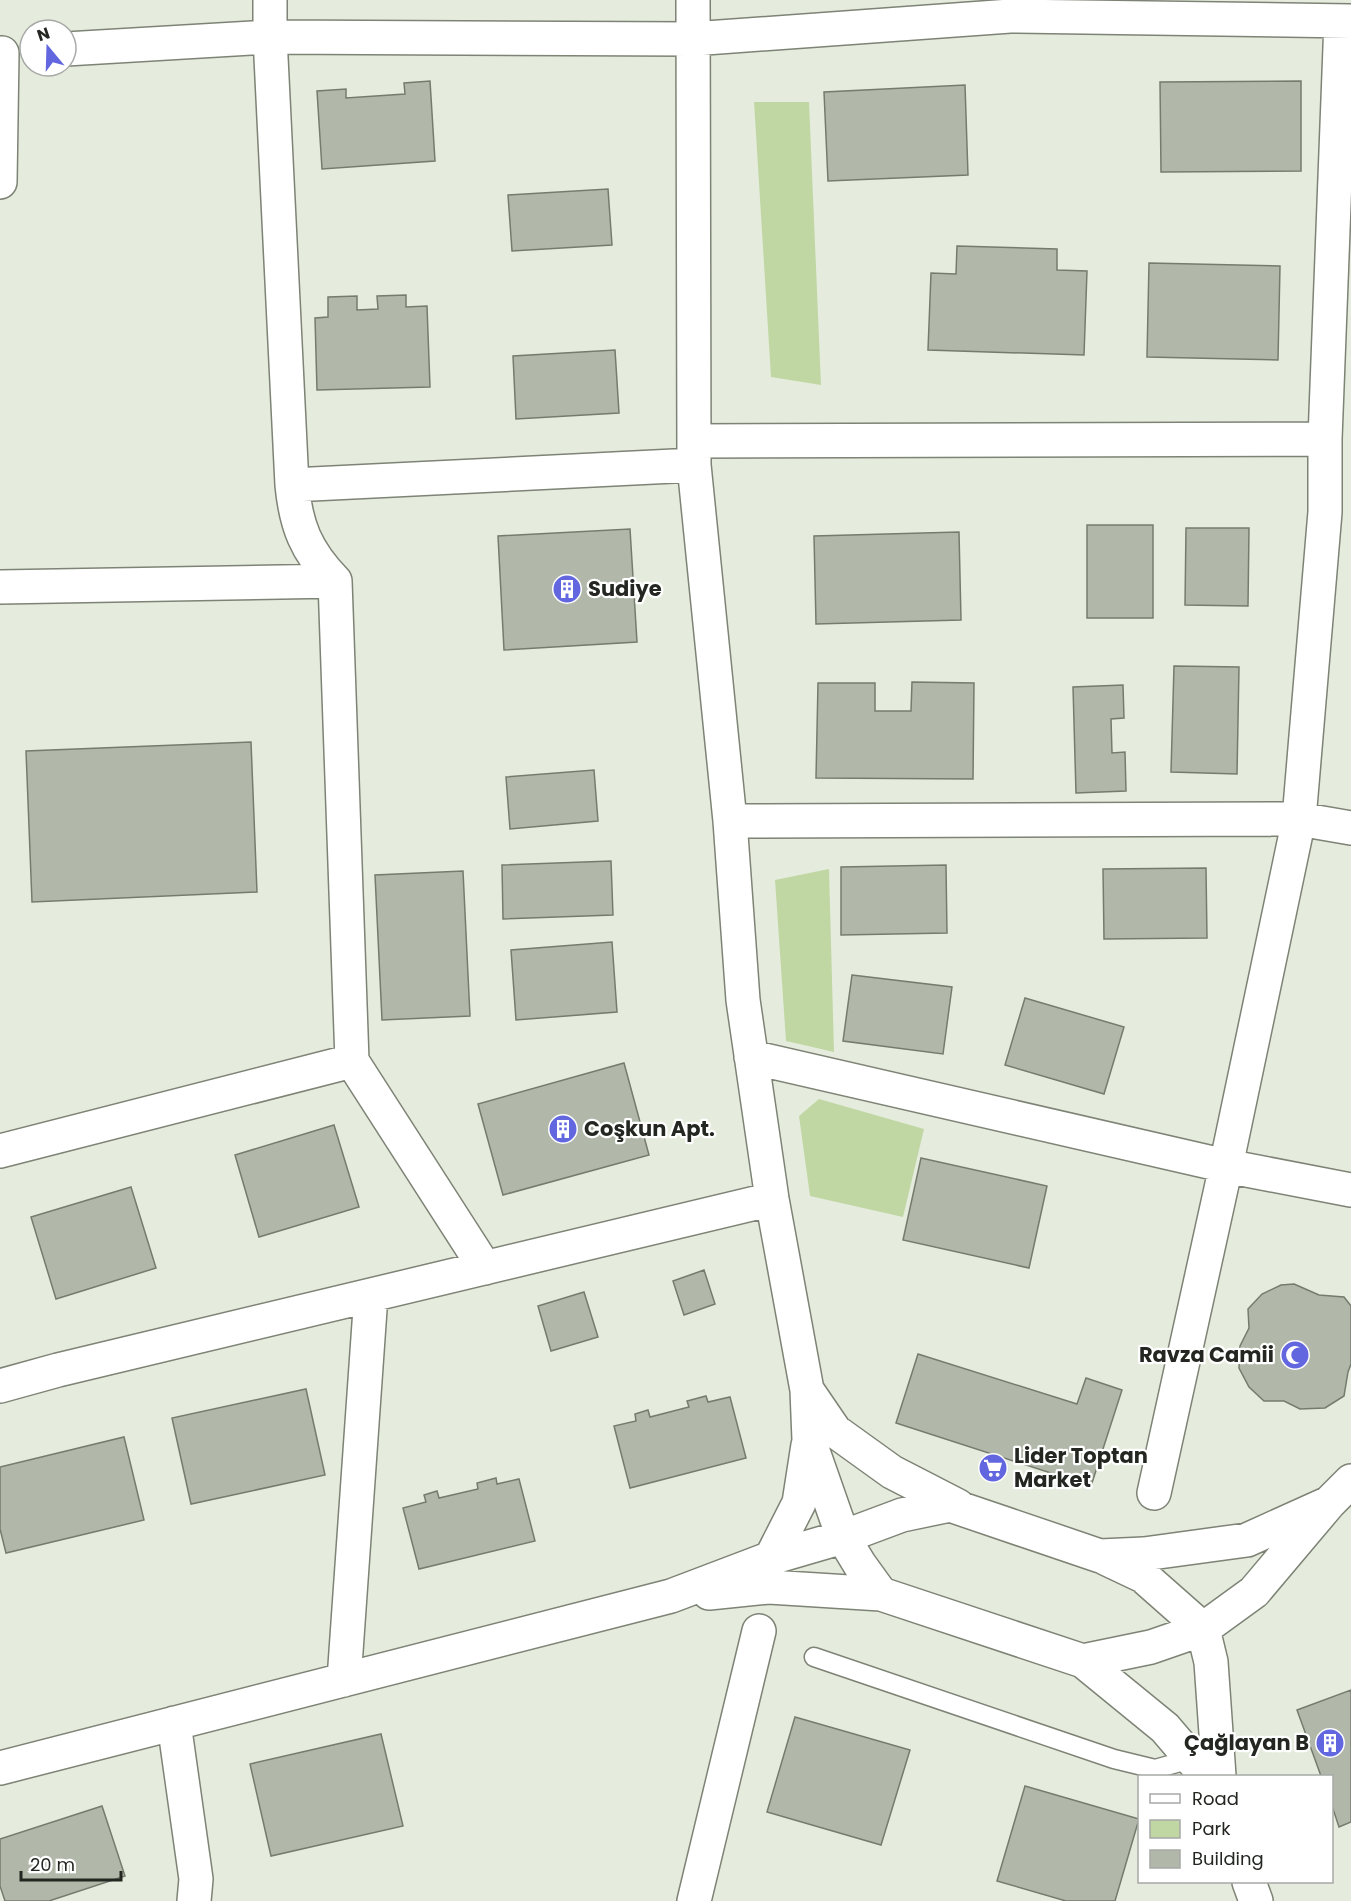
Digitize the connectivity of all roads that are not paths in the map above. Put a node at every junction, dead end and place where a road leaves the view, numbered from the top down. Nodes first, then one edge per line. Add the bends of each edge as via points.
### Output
1 (270, 0) edge
2 (693, 0) edge
3 (1346, 21) edge
4 (270, 37) junction
5 (692, 39) junction
6 (78, 48) edge
7 (11, 53) edge
8 (0, 182) edge
9 (1325, 439) junction
10 (694, 453) junction
11 (292, 485) junction
12 (1338, 514) edge
13 (335, 581) junction
14 (0, 587) edge
15 (1299, 819) junction
16 (730, 822) junction
17 (1351, 828) edge
18 (751, 1057) junction
19 (352, 1061) junction
20 (0, 1151) edge
21 (1226, 1166) junction
22 (1351, 1190) edge
23 (772, 1199) junction
24 (485, 1268) junction
25 (371, 1295) junction
26 (0, 1386) edge
27 (807, 1390) junction
28 (808, 1440) junction
29 (1340, 1492) edge
30 (1154, 1493) dead end
31 (958, 1506) junction
32 (843, 1537) junction
33 (1101, 1556) junction
34 (771, 1557) junction
35 (881, 1593) junction
36 (671, 1596) junction
37 (1203, 1629) junction
38 (759, 1631) dead end
39 (814, 1657) dead end
40 (1083, 1661) junction
41 (344, 1680) junction
42 (174, 1723) junction
43 (0, 1768) edge
44 (1198, 1768) edge
45 (1219, 1775) edge
46 (1251, 1883) edge
47 (194, 1901) edge
48 (694, 1901) edge
49 (1256, 1901) edge

1 - 4 street
2 - 5 street
3 - 5 street via 1010,16
3 - 9 street
4 - 5 street
4 - 6 street
4 - 11 street
5 - 10 street
7 - 8 street
9 - 10 street
9 - 12 street
10 - 11 street
10 - 16 street
11 - 13 street via 295,511 309,547
12 - 15 street
13 - 14 street
13 - 19 street
15 - 16 street
15 - 17 street
15 - 21 street
16 - 18 street
18 - 21 street
18 - 23 street
19 - 20 street
19 - 24 street
21 - 22 street
21 - 30 street
23 - 24 street
23 - 27 street
24 - 25 street
25 - 26 street
25 - 41 street
27 - 28 street
27 - 31 street via 835,1431 892,1472
28 - 32 street
28 - 34 street via 799,1503
29 - 33 street via 1247,1540
29 - 37 street via 1254,1592
31 - 32 street via 902,1515
31 - 33 street
32 - 34 street
32 - 35 street
33 - 37 street via 1143,1576
34 - 36 street
35 - 36 street via 769,1587
35 - 40 street
36 - 41 street
37 - 40 street via 1151,1647
37 - 45 street via 1212,1662
38 - 48 street
39 - 44 lane via 1114,1759 1155,1769
40 - 44 street via 1165,1728
41 - 42 street
42 - 43 street
42 - 47 street via 196,1880
46 - 49 street

